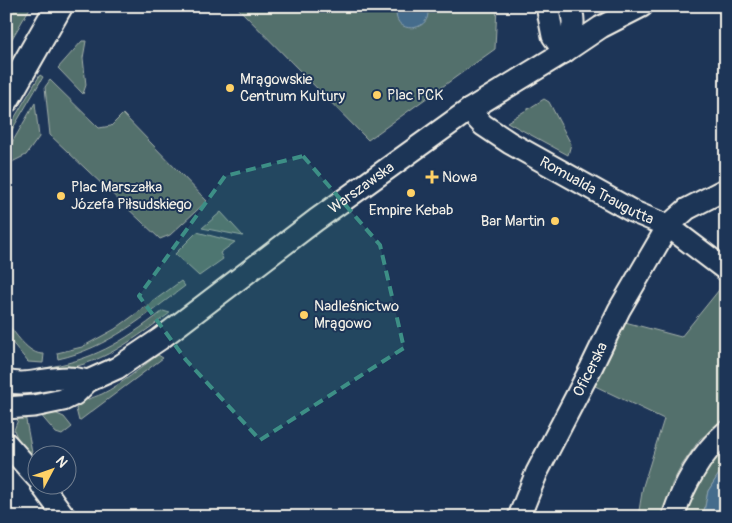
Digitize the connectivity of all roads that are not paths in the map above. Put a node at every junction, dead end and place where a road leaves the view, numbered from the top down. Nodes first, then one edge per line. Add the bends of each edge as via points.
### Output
1 (59, 6) edge
2 (547, 6) edge
3 (569, 6) edge
4 (642, 6) edge
5 (564, 52) junction
6 (6, 99) edge
7 (469, 110) junction
8 (726, 189) edge
9 (668, 226) junction
10 (726, 270) edge
11 (6, 381) edge
12 (88, 381) junction
13 (6, 408) edge
14 (726, 432) edge
15 (6, 443) edge
16 (28, 468) edge
17 (49, 496) edge
18 (65, 517) edge
19 (519, 517) edge
20 (674, 517) edge

1 - 6 street
2 - 5 street via 553,36
3 - 5 street via 574,14 573,26
4 - 5 street, Warszawska via 601,26
5 - 7 street, Warszawska
7 - 9 street, Romualda Traugutta via 510,143 634,212
7 - 12 street, Warszawska via 316,220 160,339 117,368
8 - 9 street, Oficerska via 687,209
9 - 10 street, Romualda Traugutta
9 - 19 street, Oficerska via 619,310 537,472
11 - 12 street, Warszawska via 32,383 68,378
12 - 13 street, Warszawska via 63,400
14 - 20 street via 701,461 680,498
15 - 16 street
17 - 18 street

